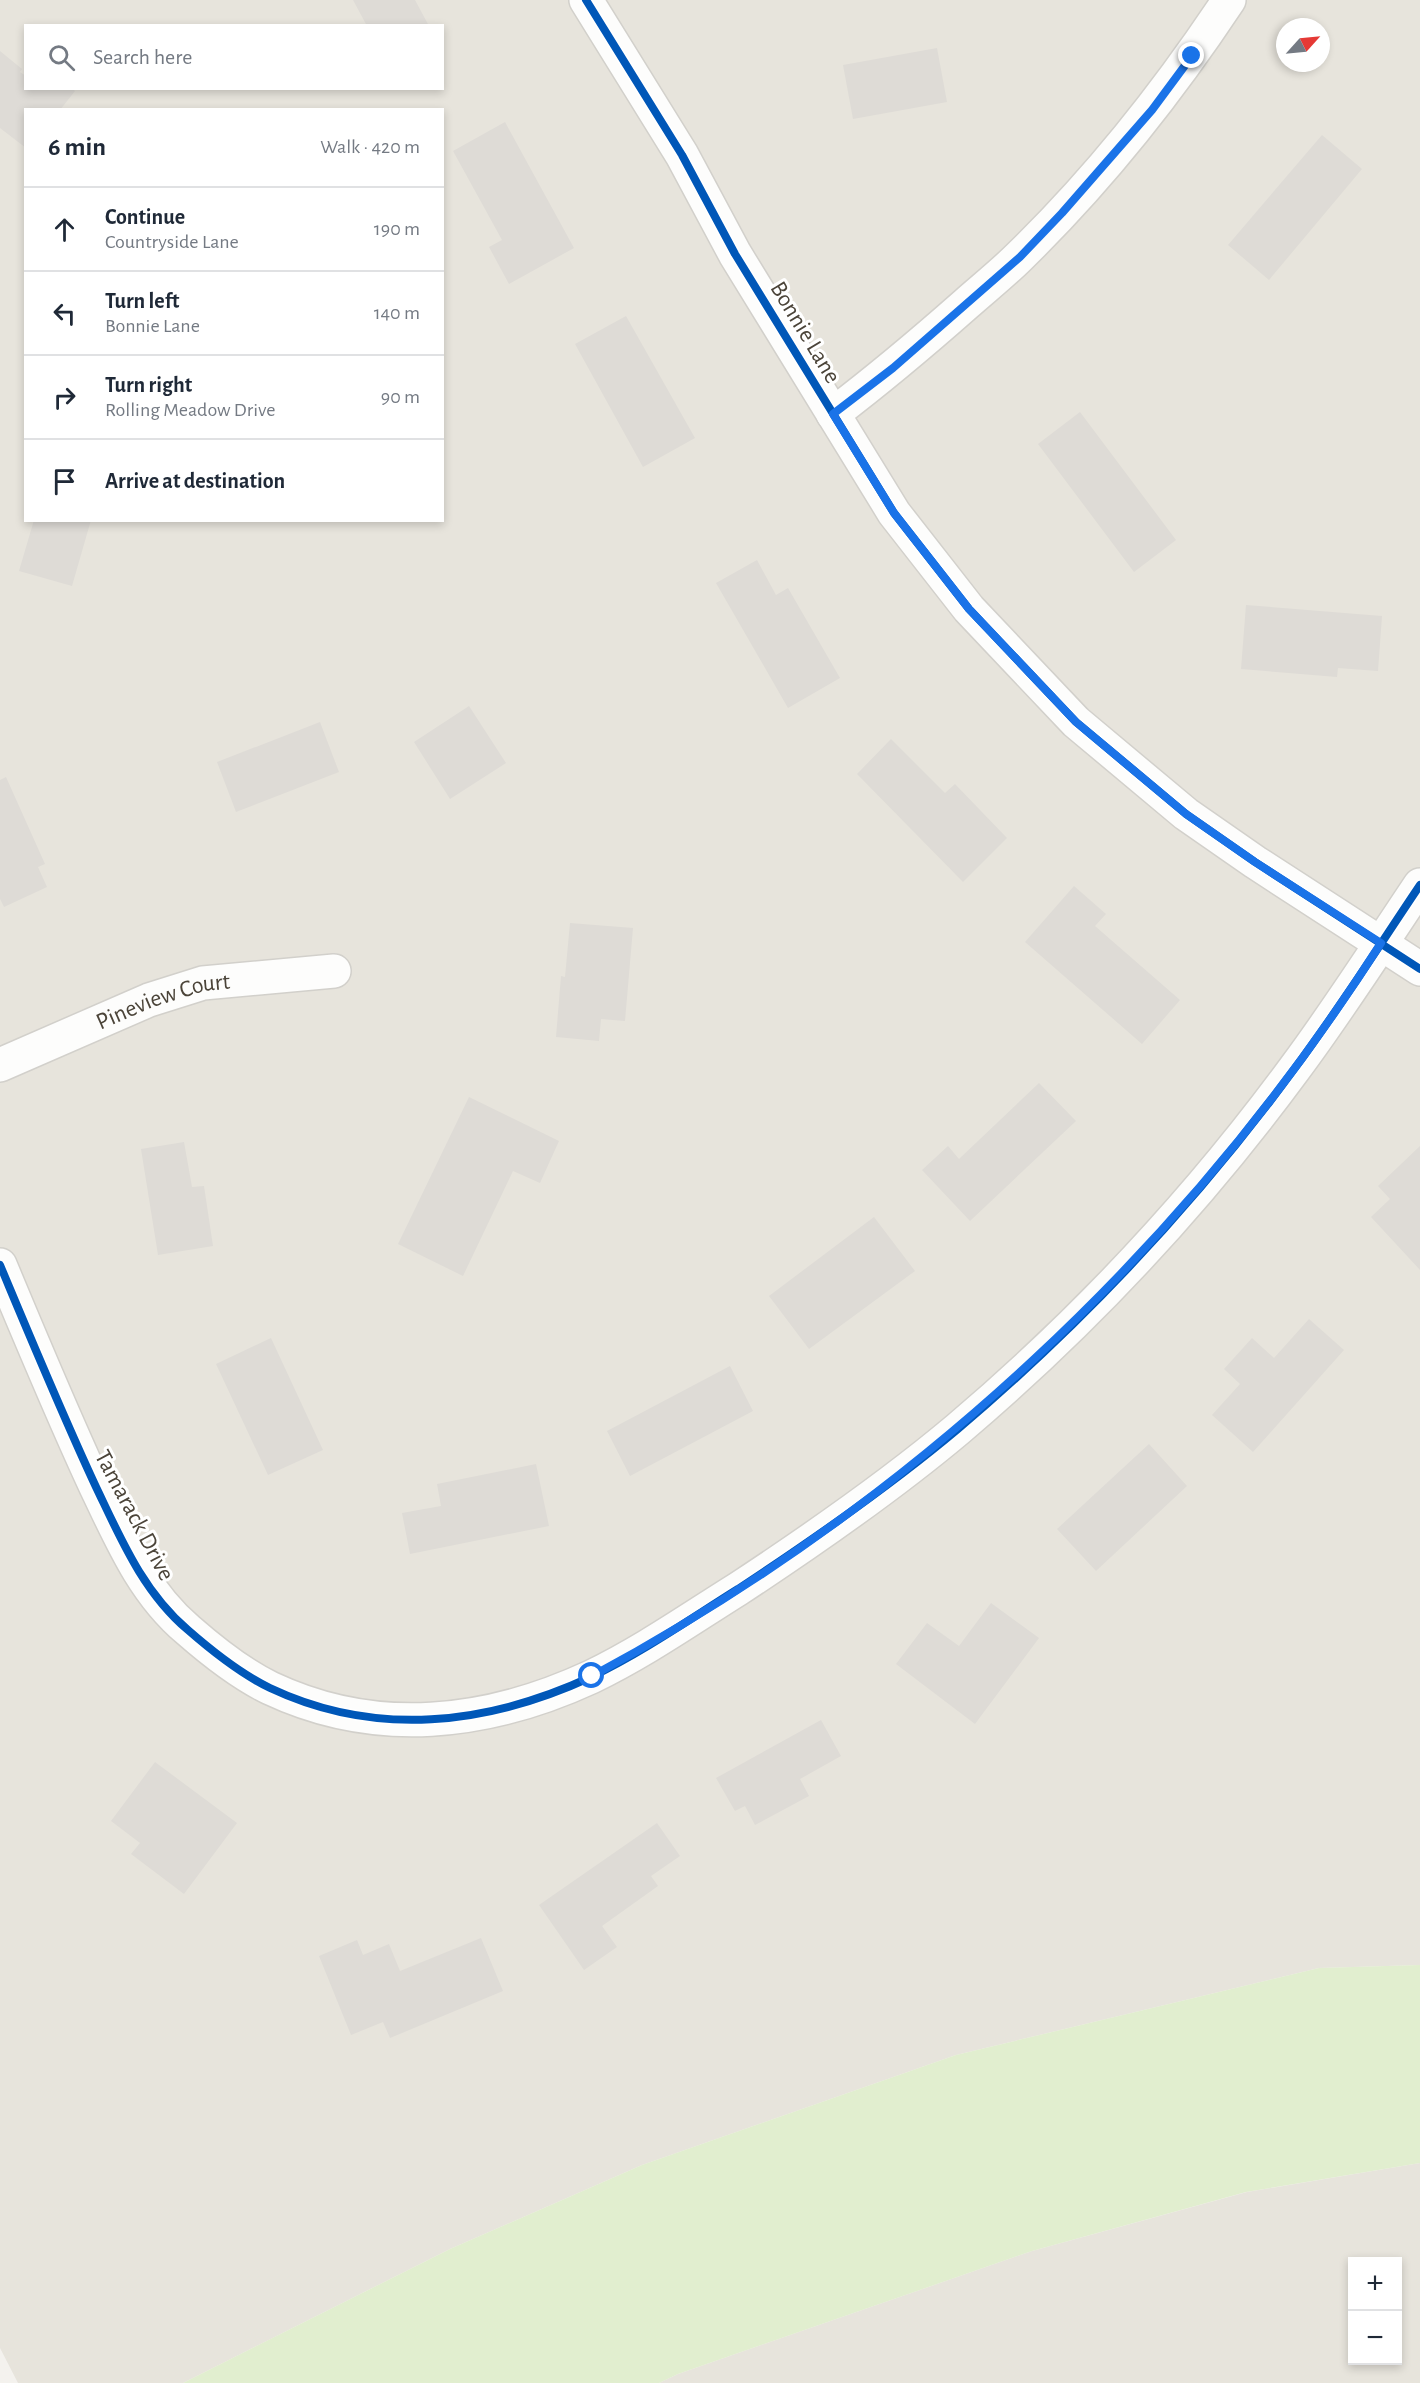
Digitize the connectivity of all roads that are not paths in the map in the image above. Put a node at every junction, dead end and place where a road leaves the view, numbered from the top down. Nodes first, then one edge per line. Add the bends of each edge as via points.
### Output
1 (586, 0) edge
2 (1230, 0) edge
3 (833, 414) junction
4 (1420, 885) edge
5 (1381, 943) junction
6 (1420, 969) edge
7 (334, 971) dead end
8 (0, 1065) edge
9 (0, 1265) edge

1 - 3 street, Bonnie Lane via 682,155 735,254
2 - 3 street via 1152,110 1062,213 1009,266 893,368
3 - 5 street, Bonnie Lane via 894,513 969,609 1076,722 1186,814
4 - 5 street, Tamarack Drive
5 - 6 street, Bonnie Lane
5 - 9 street, Tamarack Drive via 1294,1070 1194,1195 1105,1291 965,1423 851,1512 651,1644 592,1676 537,1699 488,1712 382,1721 321,1708 267,1687 184,1627 154,1595 130,1557 74,1439
7 - 8 street, Pineview Court via 203,983 149,1000

